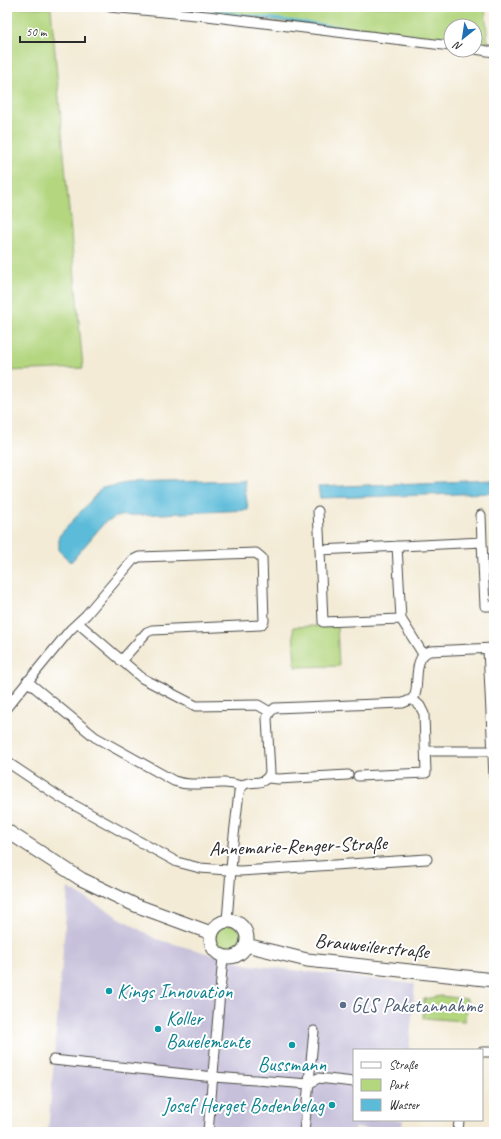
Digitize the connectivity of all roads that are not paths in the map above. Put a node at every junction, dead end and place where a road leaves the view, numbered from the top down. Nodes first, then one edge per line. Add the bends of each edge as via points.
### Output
1 (109, 7) edge
2 (443, 45) edge
3 (483, 51) edge
4 (494, 52) edge
5 (318, 511) dead end
6 (481, 515) dead end
7 (482, 542) junction
8 (397, 546) junction
9 (320, 550) junction
10 (494, 606) edge
11 (401, 619) junction
12 (78, 623) junction
13 (491, 648) edge
14 (423, 654) junction
15 (121, 661) junction
16 (28, 681) junction
17 (412, 699) junction
18 (7, 708) edge
19 (270, 712) junction
20 (493, 751) junction
21 (426, 752) junction
22 (7, 762) edge
23 (348, 775) dead end
24 (358, 776) dead end
25 (494, 777) edge
26 (268, 778) junction
27 (241, 786) junction
28 (7, 831) edge
29 (427, 859) dead end
30 (230, 871) junction
31 (228, 921) junction
32 (211, 933) junction
33 (246, 944) junction
34 (223, 956) junction
35 (494, 980) edge
36 (314, 1031) dead end
37 (483, 1052) edge
38 (494, 1052) edge
39 (53, 1060) dead end
40 (214, 1077) junction
41 (353, 1082) edge
42 (309, 1084) junction
43 (459, 1121) edge
44 (208, 1132) edge
45 (304, 1132) edge
46 (458, 1132) edge

1 - 2 street
3 - 4 street
5 - 9 street
6 - 7 street
7 - 8 street
7 - 10 street via 485,606
8 - 9 street
8 - 11 street
9 - 11 street via 323,622
11 - 14 street
12 - 15 street
12 - 15 street via 133,560 256,553 262,558 264,621 261,625 152,630 147,632
12 - 16 street
13 - 14 street via 430,651
13 - 20 street
14 - 17 street
15 - 19 street via 142,678 196,706 258,705
16 - 18 street
16 - 27 street via 95,737 174,781 187,784 224,782
17 - 19 street via 403,703 275,708
17 - 21 street via 424,714
19 - 26 street via 267,718 270,773
20 - 21 street
20 - 25 street
21 - 24 street via 426,773
22 - 30 street, Annemarie-Renger-Straße via 83,811 177,862 200,868
23 - 26 street
26 - 27 street via 262,782 244,783
27 - 30 street
28 - 32 main road via 81,879 135,905
29 - 30 street, Annemarie-Renger-Straße
30 - 31 street
31 - 32 main road via 219,923
31 - 33 main road via 241,925 247,938
32 - 34 main road via 212,948
33 - 34 main road via 244,950 235,956
33 - 35 main road, Brauweilerstraße via 307,960
34 - 40 street
36 - 42 street
37 - 38 street
39 - 40 street
40 - 42 street
40 - 44 street
41 - 42 street via 318,1078
42 - 45 street
43 - 46 street

